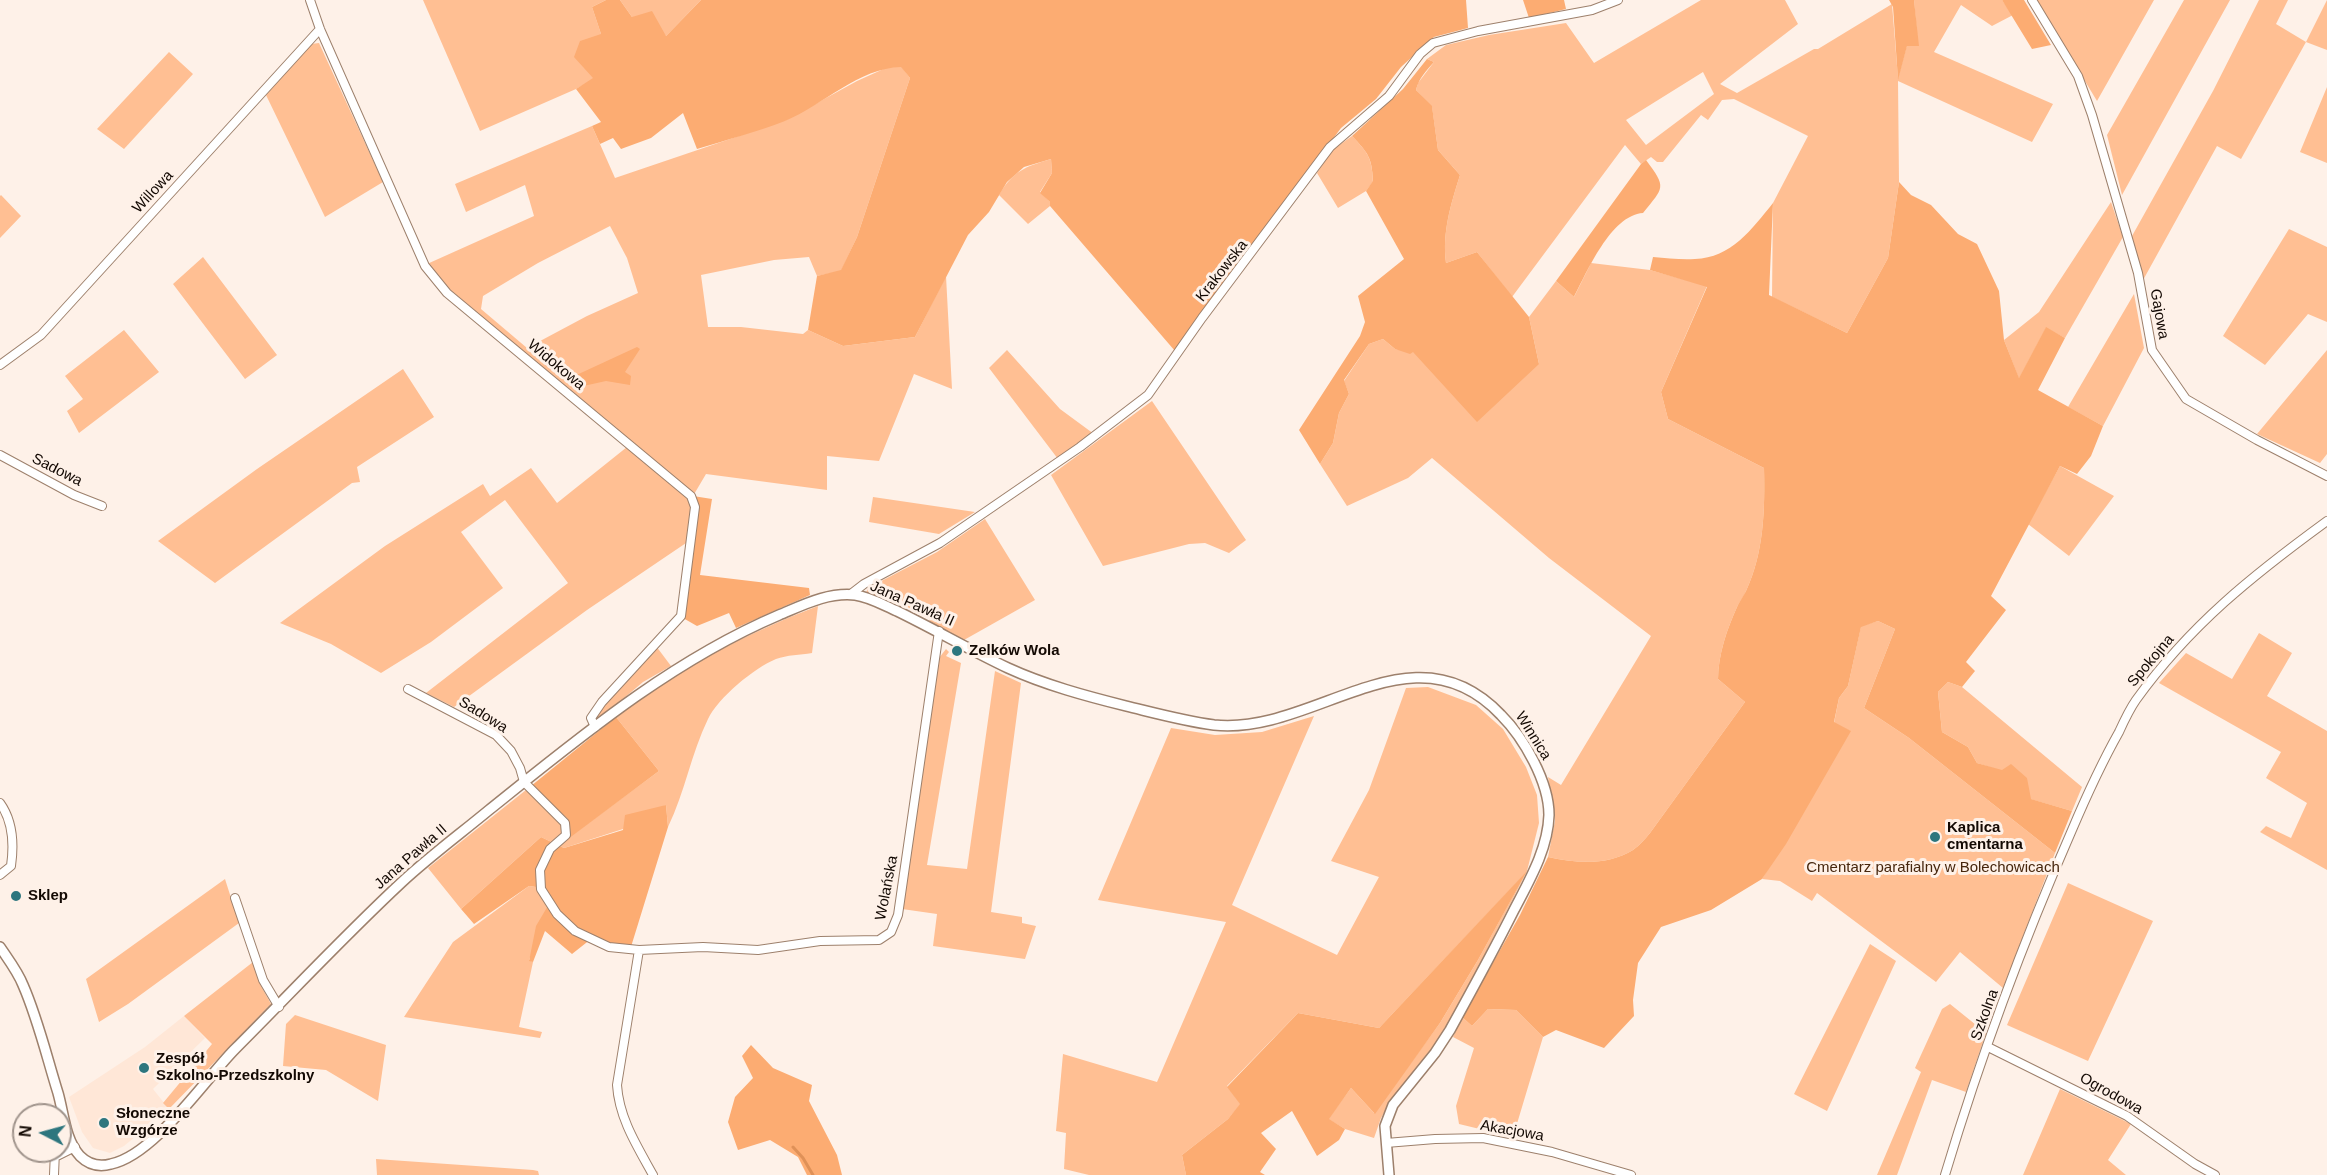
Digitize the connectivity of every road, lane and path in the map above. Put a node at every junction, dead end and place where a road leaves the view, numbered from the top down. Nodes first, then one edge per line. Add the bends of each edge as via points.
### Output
1 (310, 0) edge
2 (1618, 0) edge
3 (2032, 0) edge
4 (320, 29) junction
5 (0, 365) edge
6 (0, 455) edge
7 (2327, 476) edge
8 (102, 506) dead end
9 (2327, 521) edge
10 (851, 594) junction
11 (939, 631) junction
12 (1010, 668) joint
13 (408, 689) dead end
14 (595, 728) junction
15 (524, 782) junction
16 (0, 803) edge
17 (2056, 866) joint
18 (0, 875) edge
19 (235, 898) dead end
20 (0, 947) edge
21 (639, 950) junction
22 (279, 1006) junction
23 (1988, 1047) junction
24 (60, 1103) edge
25 (72, 1142) edge
26 (1386, 1143) junction
27 (75, 1147) junction
28 (72, 1148) edge
29 (653, 1175) edge
30 (1389, 1175) edge
31 (1631, 1175) edge
32 (1945, 1175) edge
33 (2215, 1175) edge

1 - 4 street, Widokowa
2 - 10 street, Krakowska via 1592,10 1433,43 1389,96 1330,147 1148,395 940,543
3 - 7 street, Gajowa via 2075,73 2092,115 2138,273 2152,350 2186,399
4 - 5 street, Willowa via 41,335
4 - 14 street, Widokowa via 432,277 691,496 695,507 681,616 602,702 591,718
6 - 8 street, Sadowa
9 - 17 street, Spokojna via 2220,603 2170,657 2135,702 2097,771
10 - 11 street, Jana Pawła II via 873,599
10 - 14 street, Jana Pawła II via 815,600 749,628 628,700
11 - 12 street, Jana Pawła II
11 - 21 street, Wolańska via 898,915 891,932 879,940 758,950
12 - 26 street, Winnica via 1080,694 1189,722 1231,726 1260,724 1395,679 1423,677 1445,680 1479,696 1509,723 1546,791 1549,821 1545,842 1501,936 1450,1030 1393,1105 1385,1126
13 - 15 street, Sadowa via 496,735 511,751
14 - 15 street, Jana Pawła II
15 - 21 street, Wolańska via 566,823 566,835 550,849 540,870 542,889 557,914 575,931 609,946
15 - 22 street, Jana Pawła II via 406,878
16 - 18 street via 11,830 13,851 11,866
17 - 23 street, Szkolna
19 - 22 street via 263,980
20 - 24 street, Jana Pawła II via 23,983
21 - 29 street via 616,1085 628,1131
22 - 27 street, Jana Pawła II via 134,1155 95,1166 81,1157
23 - 32 street, Szkolna
23 - 33 street, Ogrodowa via 2127,1116
25 - 27 street, Jana Pawła II
26 - 30 street, Winnica
26 - 31 street, Akacjowa via 1483,1138 1552,1152
27 - 28 street

